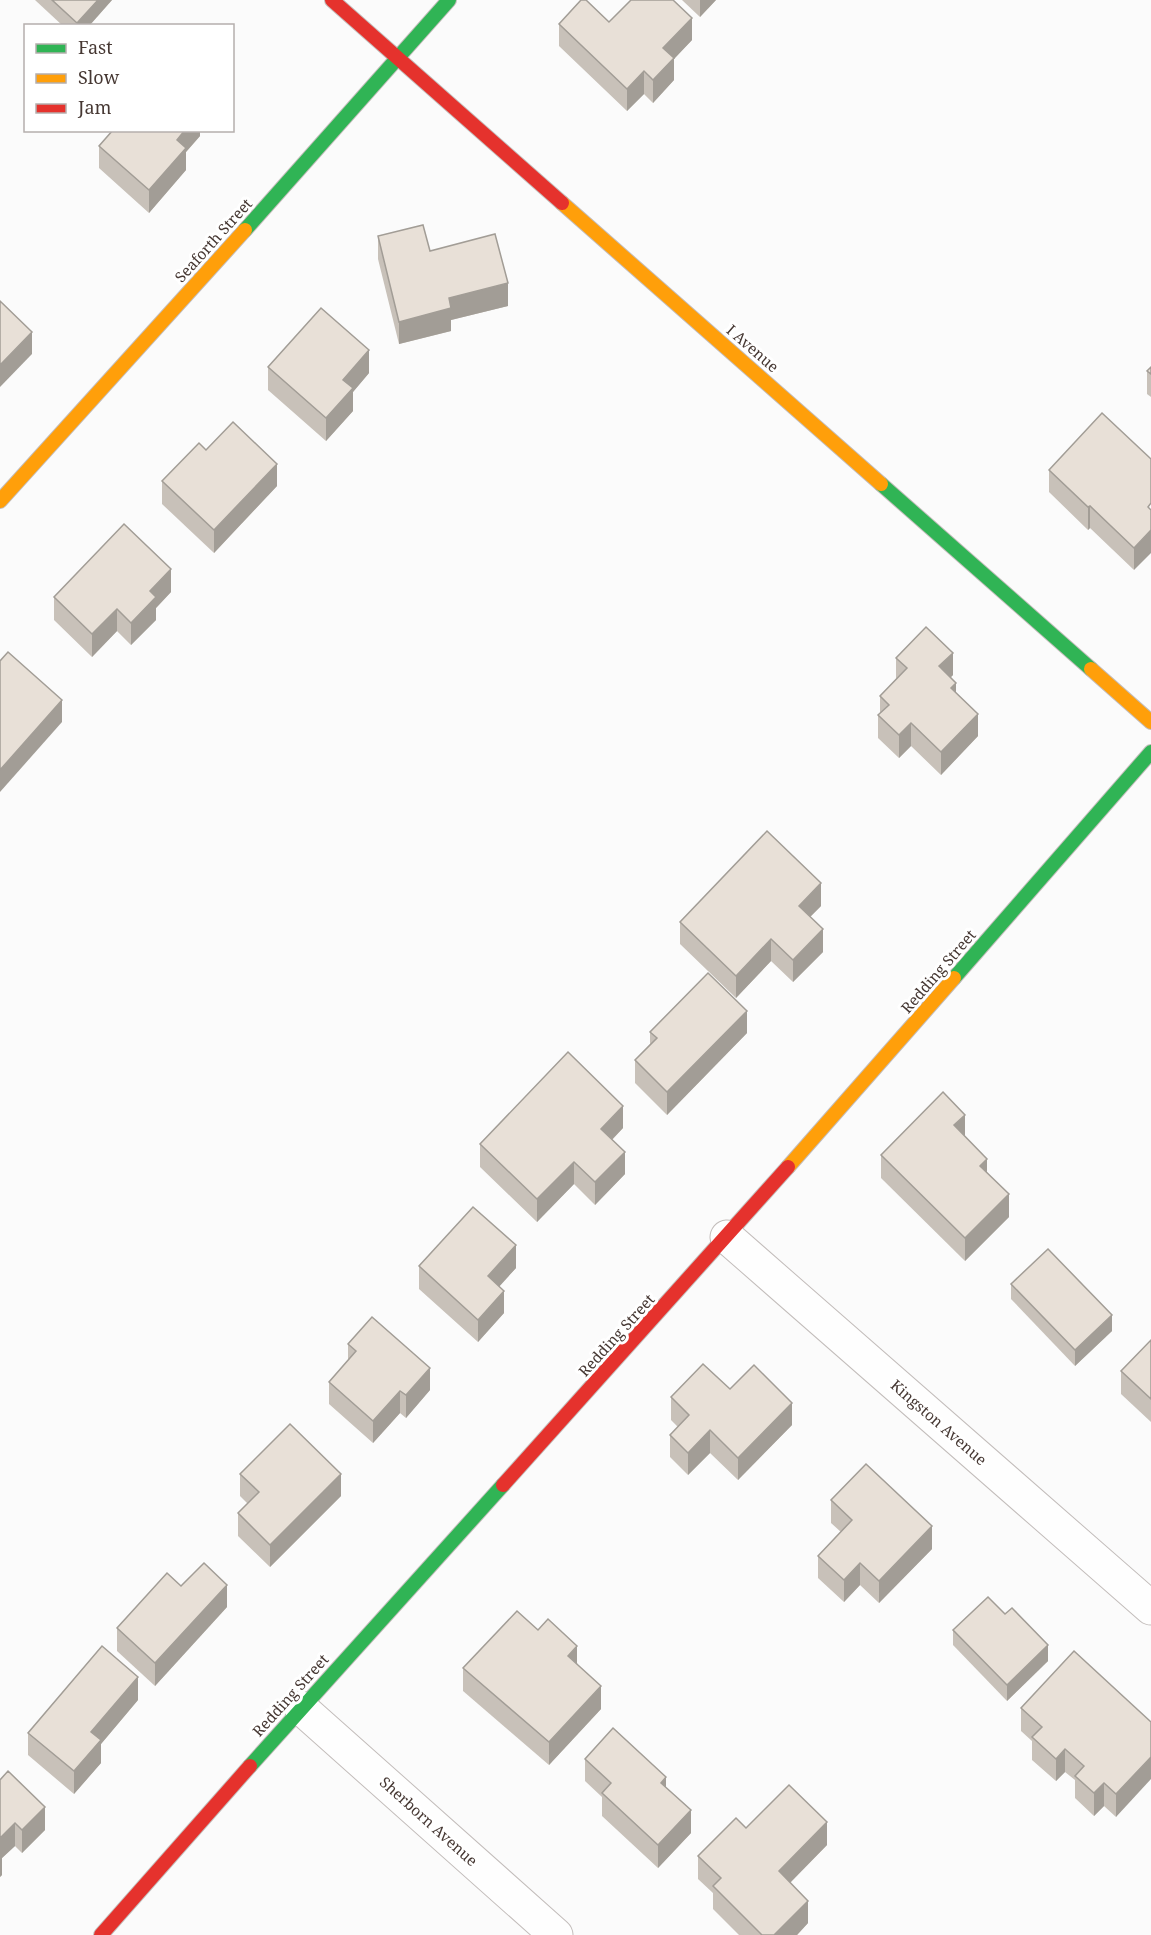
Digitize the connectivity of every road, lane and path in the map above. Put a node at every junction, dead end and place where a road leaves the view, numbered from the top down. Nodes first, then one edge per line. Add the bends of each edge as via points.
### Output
1 (332, 0) edge
2 (449, 0) edge
3 (399, 59) junction
4 (0, 501) edge
5 (1151, 722) edge
6 (1151, 752) edge
7 (727, 1237) junction
8 (1151, 1608) edge
9 (301, 1708) junction
10 (101, 1935) edge
11 (556, 1935) edge

1 - 3 street, I Avenue
2 - 3 street, Seaforth Street
3 - 4 street, Seaforth Street
3 - 5 street, I Avenue
6 - 7 street, Redding Street
7 - 8 street, Kingston Avenue
7 - 9 street, Redding Street
9 - 10 street, Redding Street
9 - 11 street, Sherborn Avenue

